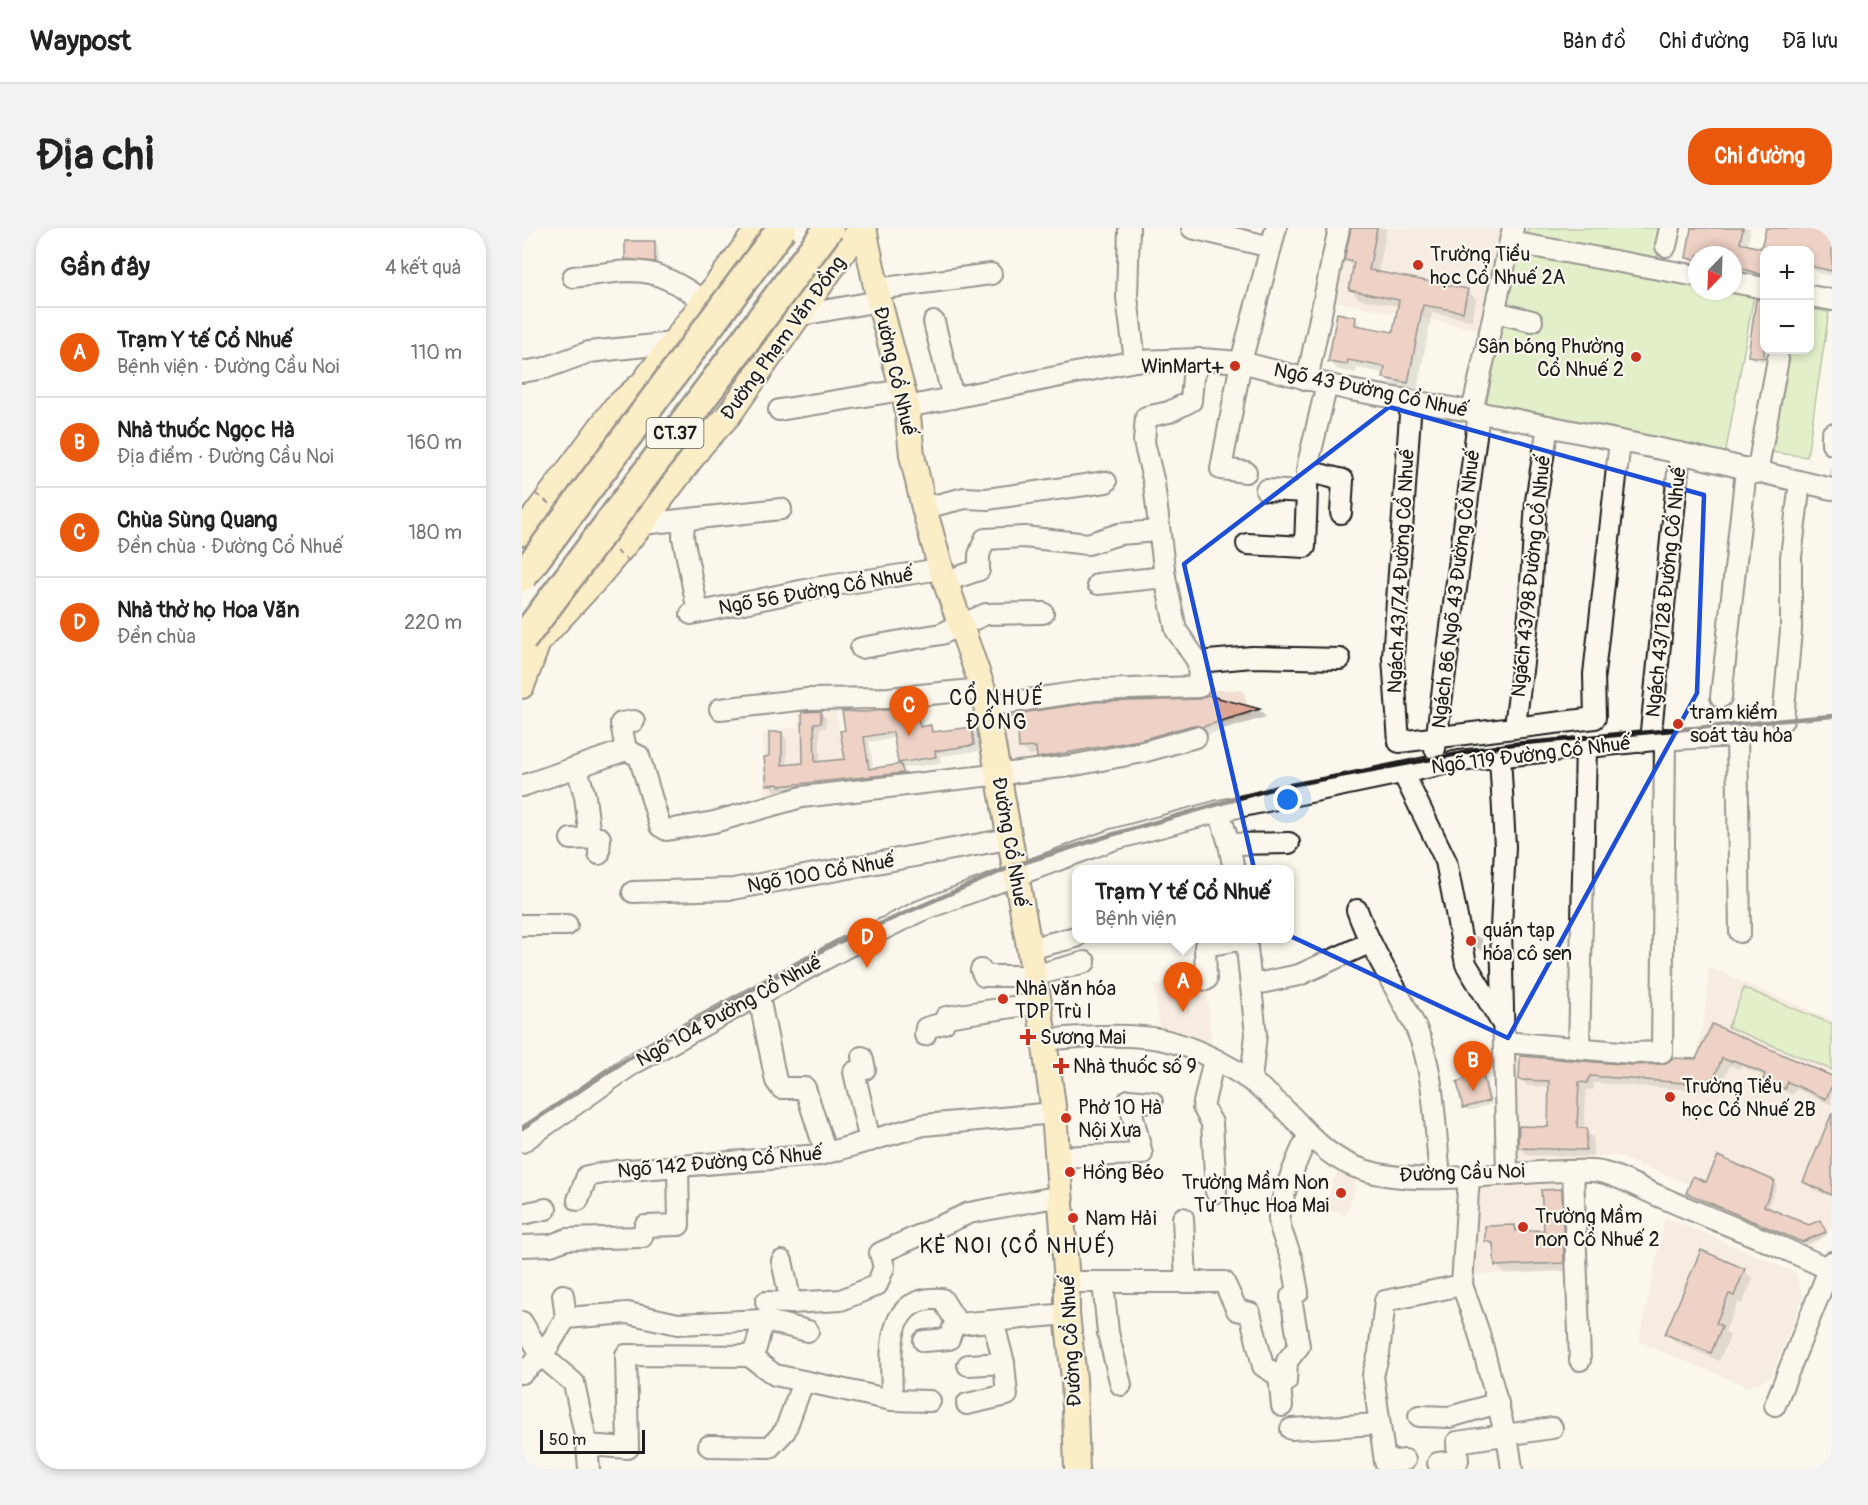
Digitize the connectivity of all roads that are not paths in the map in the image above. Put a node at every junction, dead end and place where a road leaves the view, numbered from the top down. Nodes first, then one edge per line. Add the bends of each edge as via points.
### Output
1 (759, 228) edge
2 (782, 228) edge
3 (829, 228) edge
4 (839, 228) edge
5 (862, 228) edge
6 (1129, 228) edge
7 (1192, 228) edge
8 (1276, 228) edge
9 (1340, 228) edge
10 (1512, 235) edge
11 (1271, 247) junction
12 (991, 274) dead end
13 (1688, 274) edge
14 (573, 277) dead end
15 (1742, 284) edge
16 (1760, 287) edge
17 (878, 295) junction
18 (1814, 297) edge
19 (1832, 300) edge
20 (704, 301) junction
21 (1495, 312) junction
22 (801, 315) junction
23 (1532, 321) dead end
24 (934, 322) dead end
25 (673, 343) junction
26 (1201, 359) junction
27 (1778, 359) dead end
28 (1135, 361) junction
29 (1241, 362) junction
30 (522, 372) edge
31 (1307, 380) junction
32 (643, 383) junction
33 (1327, 384) junction
34 (953, 398) junction
35 (905, 399) junction
36 (1411, 401) junction
37 (779, 410) dead end
38 (1476, 412) junction
39 (1548, 426) junction
40 (1832, 434) edge
41 (1620, 441) junction
42 (702, 444) junction
43 (1832, 444) edge
44 (1680, 453) junction
45 (1307, 471) junction
46 (1246, 472) dead end
47 (1751, 472) junction
48 (1106, 482) dead end
49 (1800, 482) junction
50 (1832, 489) edge
51 (1266, 490) dead end
52 (1307, 492) junction
53 (924, 508) junction
54 (781, 509) dead end
55 (1341, 513) dead end
56 (684, 520) junction
57 (642, 524) junction
58 (1158, 531) junction
59 (522, 532) edge
60 (1247, 544) dead end
61 (522, 567) edge
62 (943, 575) junction
63 (522, 577) edge
64 (1165, 577) junction
65 (1098, 584) dead end
66 (1043, 614) dead end
67 (961, 625) junction
68 (527, 648) edge
69 (861, 648) dead end
70 (1340, 659) dead end
71 (1198, 662) junction
72 (522, 686) edge
73 (985, 698) junction
74 (1721, 698) dead end
75 (720, 709) dead end
76 (1783, 720) dead end
77 (634, 721) dead end
78 (1658, 735) junction
79 (1196, 737) dead end
80 (1437, 738) junction
81 (1510, 745) junction
82 (1586, 747) junction
83 (626, 750) junction
84 (1434, 766) junction
85 (577, 769) junction
86 (1403, 772) junction
87 (998, 773) junction
88 (522, 786) edge
89 (1219, 812) junction
90 (1008, 839) junction
91 (1288, 843) dead end
92 (587, 844) dead end
93 (1229, 844) junction
94 (1233, 865) edge
95 (1015, 876) junction
96 (633, 892) dead end
97 (1357, 910) dead end
98 (522, 925) edge
99 (567, 925) dead end
100 (1740, 932) dead end
101 (1072, 938) edge
102 (1222, 943) edge
103 (1246, 943) edge
104 (1369, 943) junction
105 (1028, 949) junction
106 (1085, 962) dead end
107 (981, 969) dead end
108 (1033, 976) junction
109 (1206, 980) dead end
110 (1251, 985) junction
111 (759, 997) junction
112 (1039, 1003) junction
113 (1503, 1032) junction
114 (925, 1035) dead end
115 (1044, 1040) junction
116 (1580, 1048) junction
117 (862, 1057) dead end
118 (1214, 1059) junction
119 (1251, 1079) junction
120 (1152, 1102) dead end
121 (1054, 1113) junction
122 (1308, 1137) junction
123 (870, 1140) junction
124 (522, 1142) edge
125 (826, 1154) junction
126 (1057, 1157) junction
127 (678, 1166) junction
128 (1573, 1171) junction
129 (1507, 1172) junction
130 (1469, 1175) junction
131 (1440, 1177) junction
132 (1216, 1192) dead end
133 (1060, 1196) junction
134 (578, 1200) dead end
135 (546, 1209) dead end
136 (522, 1214) edge
137 (1184, 1218) dead end
138 (522, 1246) edge
139 (782, 1261) dead end
140 (1831, 1268) edge
141 (1067, 1282) junction
142 (1103, 1282) junction
143 (1186, 1282) junction
144 (1462, 1285) junction
145 (563, 1295) dead end
146 (791, 1303) junction
147 (764, 1311) junction
148 (1067, 1314) junction
149 (566, 1318) junction
150 (993, 1321) junction
151 (522, 1322) edge
152 (958, 1324) junction
153 (808, 1331) dead end
154 (924, 1341) dead end
155 (542, 1356) junction
156 (749, 1356) junction
157 (1580, 1360) dead end
158 (1004, 1363) junction
159 (968, 1365) dead end
160 (522, 1373) edge
161 (803, 1382) junction
162 (1122, 1385) dead end
163 (1281, 1385) junction
164 (892, 1400) junction
165 (930, 1401) dead end
166 (1498, 1403) junction
167 (967, 1404) dead end
168 (1775, 1405) dead end
169 (1282, 1406) dead end
170 (1419, 1416) dead end
171 (1379, 1424) junction
172 (1552, 1428) dead end
173 (1291, 1429) dead end
174 (1506, 1434) junction
175 (587, 1445) junction
176 (709, 1446) dead end
177 (1405, 1460) dead end
178 (1438, 1463) dead end
179 (589, 1469) edge
180 (1077, 1469) edge
181 (1512, 1469) edge

1 - 20 main road
2 - 63 highway, CT.37, bridge
3 - 68 highway, CT.37, bridge
4 - 42 main road, Đường Phạm Văn Đồng via 714,409
5 - 17 main road, Đường Cổ Nhuế
5 - 22 main road, Đường Phạm Văn Đồng
6 - 28 street via 1128,297
7 - 11 street
8 - 11 street
9 - 31 street
10 - 13 street
10 - 21 street, Ngách 86 Ngõ 43 Đường Cổ Nhuế
11 - 29 street
12 - 17 street
14 - 20 street via 643,270 675,280
15 - 16 street
17 - 22 street
17 - 35 main road, Đường Cổ Nhuế
18 - 19 street
20 - 25 main road
21 - 23 street
21 - 38 street, Ngách 86 Ngõ 43 Đường Cổ Nhuế
22 - 42 main road, Đường Phạm Văn Đồng via 729,416
24 - 34 street
25 - 30 street via 589,352
25 - 32 main road
26 - 28 street, Ngõ 43 Đường Cổ Nhuế
26 - 29 street, Ngõ 43 Đường Cổ Nhuế
26 - 58 street via 1193,377 1191,401 1146,417 1144,442 1154,483
27 - 47 street
28 - 34 street, Ngõ 43 Đường Cổ Nhuế
29 - 31 street, Ngõ 43 Đường Cổ Nhuế
29 - 46 street via 1221,469
31 - 33 street, Ngõ 43 Đường Cổ Nhuế
32 - 59 main road via 615,408
32 - 61 main road via 631,417
33 - 36 street, Ngõ 43 Đường Cổ Nhuế
33 - 45 street
34 - 35 street, Ngõ 43 Đường Cổ Nhuế
35 - 37 street, Ngõ 43 Đường Cổ Nhuế
35 - 53 main road, Đường Cổ Nhuế
36 - 38 street, Ngõ 43 Đường Cổ Nhuế
36 - 80 street, Ngách 43/74 Đường Cổ Nhuế via 1393,658 1399,742
38 - 39 street, Ngõ 43 Đường Cổ Nhuế
38 - 80 street, Ngách 86 Ngõ 43 Đường Cổ Nhuế
39 - 41 street, Ngõ 43 Đường Cổ Nhuế
39 - 81 street, Ngách 43/98 Đường Cổ Nhuế via 1536,501 1529,615
40 - 43 street
41 - 44 street, Ngõ 43 Đường Cổ Nhuế
41 - 81 street via 1594,674 1595,718
42 - 57 main road, Đường Phạm Văn Đồng
44 - 47 street, Ngõ 43 Đường Cổ Nhuế
44 - 78 street, Ngách 43/128 Đường Cổ Nhuế
45 - 52 street
45 - 55 street via 1343,480
47 - 49 street, Ngõ 43 Đường Cổ Nhuế
47 - 74 street
48 - 53 street via 987,499 965,498
49 - 50 street, Ngõ 43 Đường Cổ Nhuế
49 - 76 street via 1791,557 1791,630
51 - 52 street
52 - 60 street via 1305,547
53 - 62 main road, Đường Cổ Nhuế
54 - 56 street
56 - 57 street
56 - 62 street, Ngõ 56 Đường Cổ Nhuế via 694,613 814,588
57 - 68 main road, Đường Phạm Văn Đồng
58 - 62 street, Ngõ 56 Đường Cổ Nhuế via 1119,534 1088,544 1024,537 985,539 979,570
58 - 64 street
62 - 67 main road, Đường Cổ Nhuế
64 - 65 street
64 - 71 street via 1176,630
66 - 67 street via 986,614
67 - 69 street via 941,634
67 - 73 main road, Đường Cổ Nhuế
68 - 72 main road, Đường Phạm Văn Đồng
70 - 71 street via 1252,657
71 - 73 street via 1199,687
73 - 75 street via 807,699
73 - 87 main road, Đường Cổ Nhuế
77 - 83 street via 621,723
78 - 82 street, Ngõ 119 Đường Cổ Nhuế
78 - 100 street, Ngõ 119 Đường Cổ Nhuế via 1737,736
78 - 116 street, Ngách 43/128 Đường Cổ Nhuế via 1662,1052
79 - 87 street via 1143,753
80 - 81 street
80 - 84 street, Ngách 86 Ngõ 43 Đường Cổ Nhuế
81 - 82 street, Ngõ 119 Đường Cổ Nhuế
81 - 84 street, Ngõ 119 Đường Cổ Nhuế
81 - 113 street, Ngách 43/98 Đường Cổ Nhuế via 1501,928
82 - 116 street
83 - 85 street
83 - 87 street via 639,756 662,828 672,830 802,797
84 - 86 street, Ngõ 119 Đường Cổ Nhuế
85 - 88 street
85 - 92 street via 585,796
86 - 89 street, Ngõ 119 Đường Cổ Nhuế
86 - 113 street via 1446,861 1466,964
87 - 90 main road, Đường Cổ Nhuế
89 - 93 street
89 - 95 street, Ngõ 119 Đường Cổ Nhuế via 1112,840
90 - 95 main road, Đường Cổ Nhuế
90 - 96 street, Ngõ 100 Cổ Nhuế via 733,889
91 - 93 street
93 - 94 street
95 - 105 main road, Đường Cổ Nhuế
95 - 111 street, Ngõ 104 Đường Cổ Nhuế via 920,911
97 - 104 street
98 - 99 street
101 - 105 street
102 - 109 street via 1204,946
103 - 110 street
104 - 110 street via 1299,975
104 - 131 street via 1417,1030 1427,1064
105 - 108 main road, Đường Cổ Nhuế
106 - 108 street
107 - 108 street via 984,976
108 - 112 main road, Đường Cổ Nhuế
110 - 119 street via 1256,1043
111 - 124 street, Ngõ 104 Đường Cổ Nhuế via 631,1065
111 - 125 street via 776,1081 781,1088 805,1088
112 - 114 street via 946,1017 944,1023 926,1028
112 - 115 main road, Đường Cổ Nhuế
113 - 116 street
113 - 129 street, Ngách 43/98 Đường Cổ Nhuế
115 - 118 street, Đường Cầu Noi via 1146,1037
115 - 121 main road, Đường Cổ Nhuế
117 - 123 street via 865,1069 854,1072
118 - 119 street, Đường Cầu Noi
118 - 132 street via 1203,1107 1212,1123
119 - 122 street, Đường Cầu Noi
120 - 126 street via 1130,1101 1142,1154
121 - 123 street, Ngõ 142 Đường Cổ Nhuế via 924,1125
121 - 126 main road, Đường Cổ Nhuế
122 - 131 street, Đường Cầu Noi via 1336,1158 1361,1169 1382,1175
122 - 163 street via 1297,1156 1280,1208 1279,1218 1298,1292 1291,1297 1299,1346 1287,1361 1286,1382
123 - 125 street, Ngõ 142 Đường Cổ Nhuế
125 - 127 street, Ngõ 142 Đường Cổ Nhuế
126 - 133 main road, Đường Cổ Nhuế
127 - 134 street, Ngõ 142 Đường Cổ Nhuế via 587,1176
127 - 138 street via 679,1234 645,1226 642,1237 567,1239 551,1245
128 - 129 street, Đường Cầu Noi
128 - 140 street, Đường Cầu Noi via 1600,1171
128 - 157 street
129 - 130 street, Đường Cầu Noi
130 - 131 street, Đường Cầu Noi
130 - 144 street
133 - 141 main road, Đường Cổ Nhuế
133 - 146 street via 969,1213 880,1253 884,1267 877,1285 841,1300
135 - 136 street
137 - 143 street
139 - 146 street
140 - 168 street
141 - 142 street
141 - 148 main road, Đường Cổ Nhuế
142 - 143 street
142 - 162 street via 1108,1333
143 - 163 street via 1224,1282 1237,1310 1250,1313 1263,1366 1279,1376
144 - 166 street
144 - 171 street via 1385,1301 1373,1375
145 - 149 street
146 - 147 street
147 - 149 street via 678,1324 628,1313
147 - 153 street
147 - 156 street via 756,1348
148 - 150 street
148 - 180 main road, Đường Cổ Nhuế
149 - 155 street
150 - 152 street
150 - 158 street
151 - 155 street
152 - 154 street via 949,1339
152 - 164 street via 942,1299 926,1298 898,1316 892,1333
155 - 160 street
155 - 175 street via 574,1383
156 - 161 street via 775,1376
156 - 175 street via 626,1355 628,1448
158 - 159 street
158 - 167 street via 1007,1395
161 - 164 street
161 - 176 street via 785,1431 770,1447
163 - 169 street
164 - 165 street
166 - 170 street via 1450,1417
166 - 174 street
171 - 173 street
171 - 177 street via 1385,1462
172 - 174 street
174 - 178 street via 1457,1442 1458,1461
174 - 181 street
175 - 179 street

